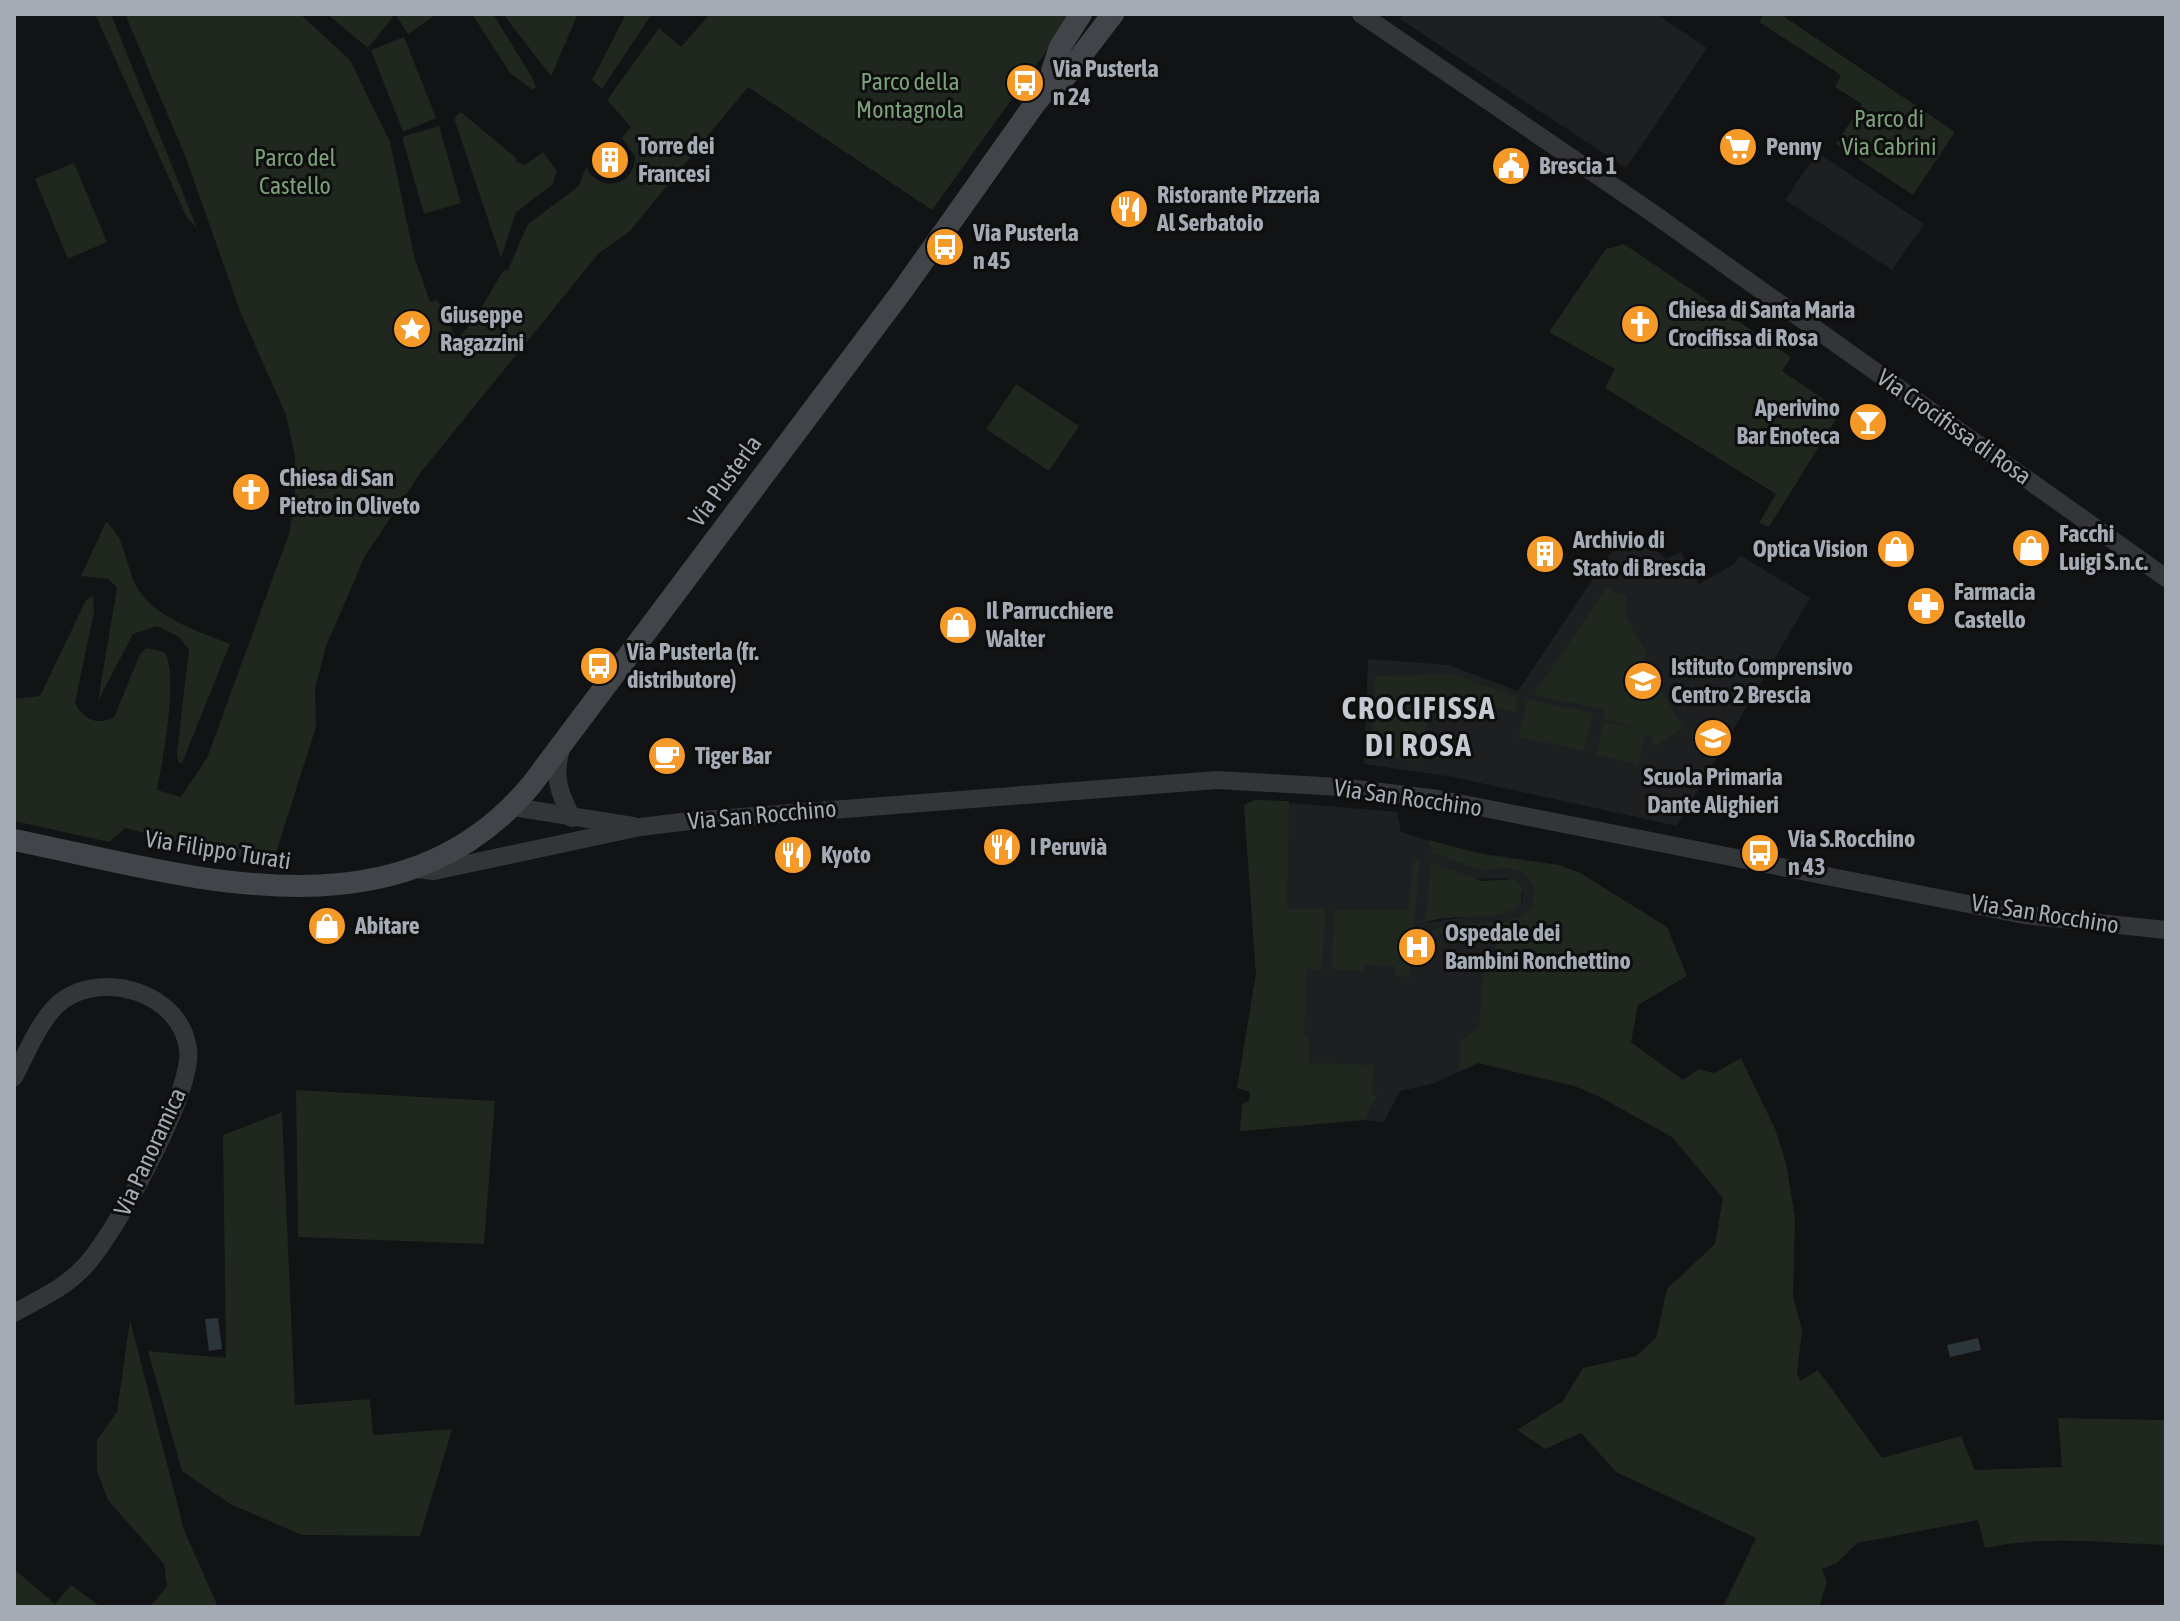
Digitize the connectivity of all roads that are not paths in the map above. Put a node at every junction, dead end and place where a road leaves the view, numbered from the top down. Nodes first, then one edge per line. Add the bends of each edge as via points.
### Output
1 (1081, 14) edge
2 (1113, 14) edge
3 (1361, 14) edge
4 (1046, 90) junction
5 (2166, 578) edge
6 (562, 742) junction
7 (513, 807) junction
8 (572, 818) junction
9 (640, 827) junction
10 (14, 840) edge
11 (415, 869) junction
12 (2166, 930) edge
13 (14, 1077) edge
14 (14, 1313) edge

1 - 4 main road, Via Pusterla via 1060,47
2 - 4 main road, Via Pusterla via 1064,78
3 - 5 street, Via Crocifissa di Rosa via 1625,193
4 - 6 main road, Via Pusterla via 902,291
6 - 7 main road, Via Pusterla
6 - 8 street via 557,785
7 - 8 street, Via San Rocchino
7 - 11 main road, Via Pusterla via 474,839
8 - 9 street, Via San Rocchino
9 - 11 street, Via San Rocchino via 434,871
9 - 12 street, Via San Rocchino via 1115,786 1234,779 1279,782 1409,794 2024,915
10 - 11 main road, Via Filippo Turati via 267,887 327,887
13 - 14 street, Via Panoramica via 60,1002 100,985 142,994 164,1006 182,1027 189,1050 179,1096 107,1241 61,1288

